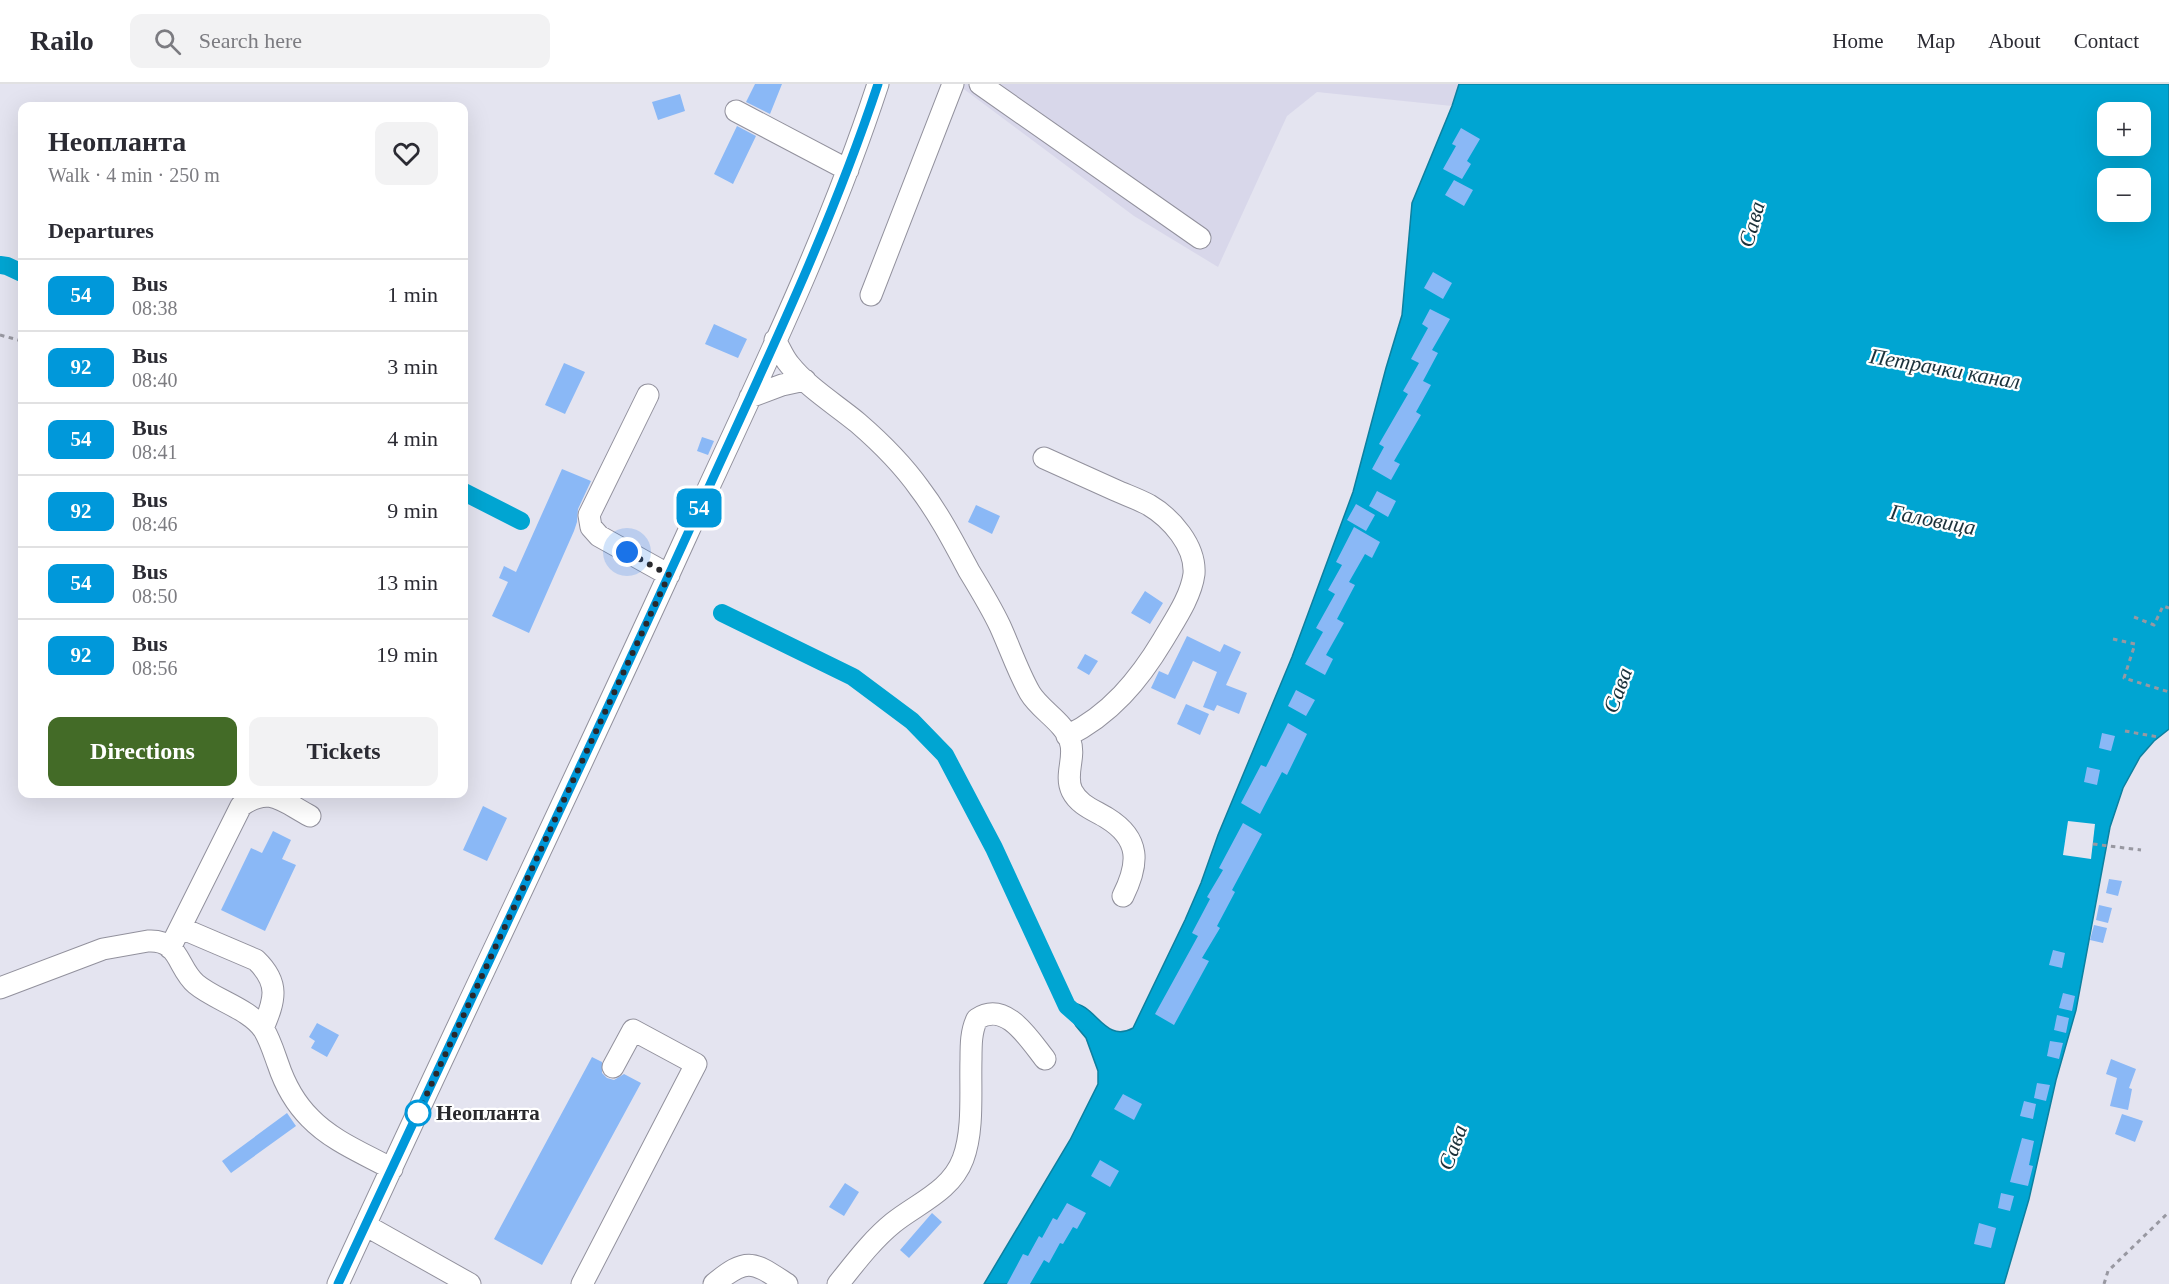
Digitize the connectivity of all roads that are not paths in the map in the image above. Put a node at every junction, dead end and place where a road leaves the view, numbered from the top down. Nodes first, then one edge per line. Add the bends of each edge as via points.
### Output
1 (878, 84) edge
2 (953, 84) edge
3 (980, 84) edge
4 (736, 111) dead end
5 (848, 170) junction
6 (1200, 238) dead end
7 (871, 295) dead end
8 (776, 340) junction
9 (805, 380) junction
10 (648, 395) dead end
11 (750, 397) junction
12 (1044, 458) dead end
13 (669, 575) junction
14 (1067, 736) junction
15 (251, 798) edge
16 (277, 798) edge
17 (310, 816) dead end
18 (1123, 896) dead end
19 (181, 928) junction
20 (170, 948) junction
21 (0, 988) edge
22 (263, 1028) junction
23 (1045, 1059) dead end
24 (614, 1067) dead end
25 (392, 1169) junction
26 (365, 1225) junction
27 (338, 1284) edge
28 (470, 1284) edge
29 (582, 1284) edge
30 (714, 1284) edge
31 (787, 1284) edge
32 (838, 1284) edge

1 - 5 street
2 - 7 street
3 - 6 street
4 - 5 street
5 - 8 street
8 - 9 street via 789,364
8 - 11 street
9 - 11 street
9 - 14 street via 859,424 920,489 999,624 1032,696
10 - 13 street via 590,515 591,527 598,536
11 - 13 street
12 - 14 street via 1149,505 1181,535 1194,564 1186,597 1141,674 1108,709
13 - 25 street
14 - 18 street via 1071,742 1071,789 1078,801 1124,832 1133,848 1135,864
15 - 19 street via 234,816
16 - 17 street
19 - 20 street
19 - 22 street via 262,966 274,985 271,1010
20 - 21 street via 154,940 126,944
20 - 22 street via 196,984
22 - 25 street via 297,1104 326,1132
23 - 32 street via 1005,1016 988,1013 977,1018 971,1052 969,1136 957,1172 941,1191 893,1223
24 - 29 street via 633,1030 696,1064
25 - 26 street
26 - 27 street
26 - 28 street
30 - 31 street via 746,1264

